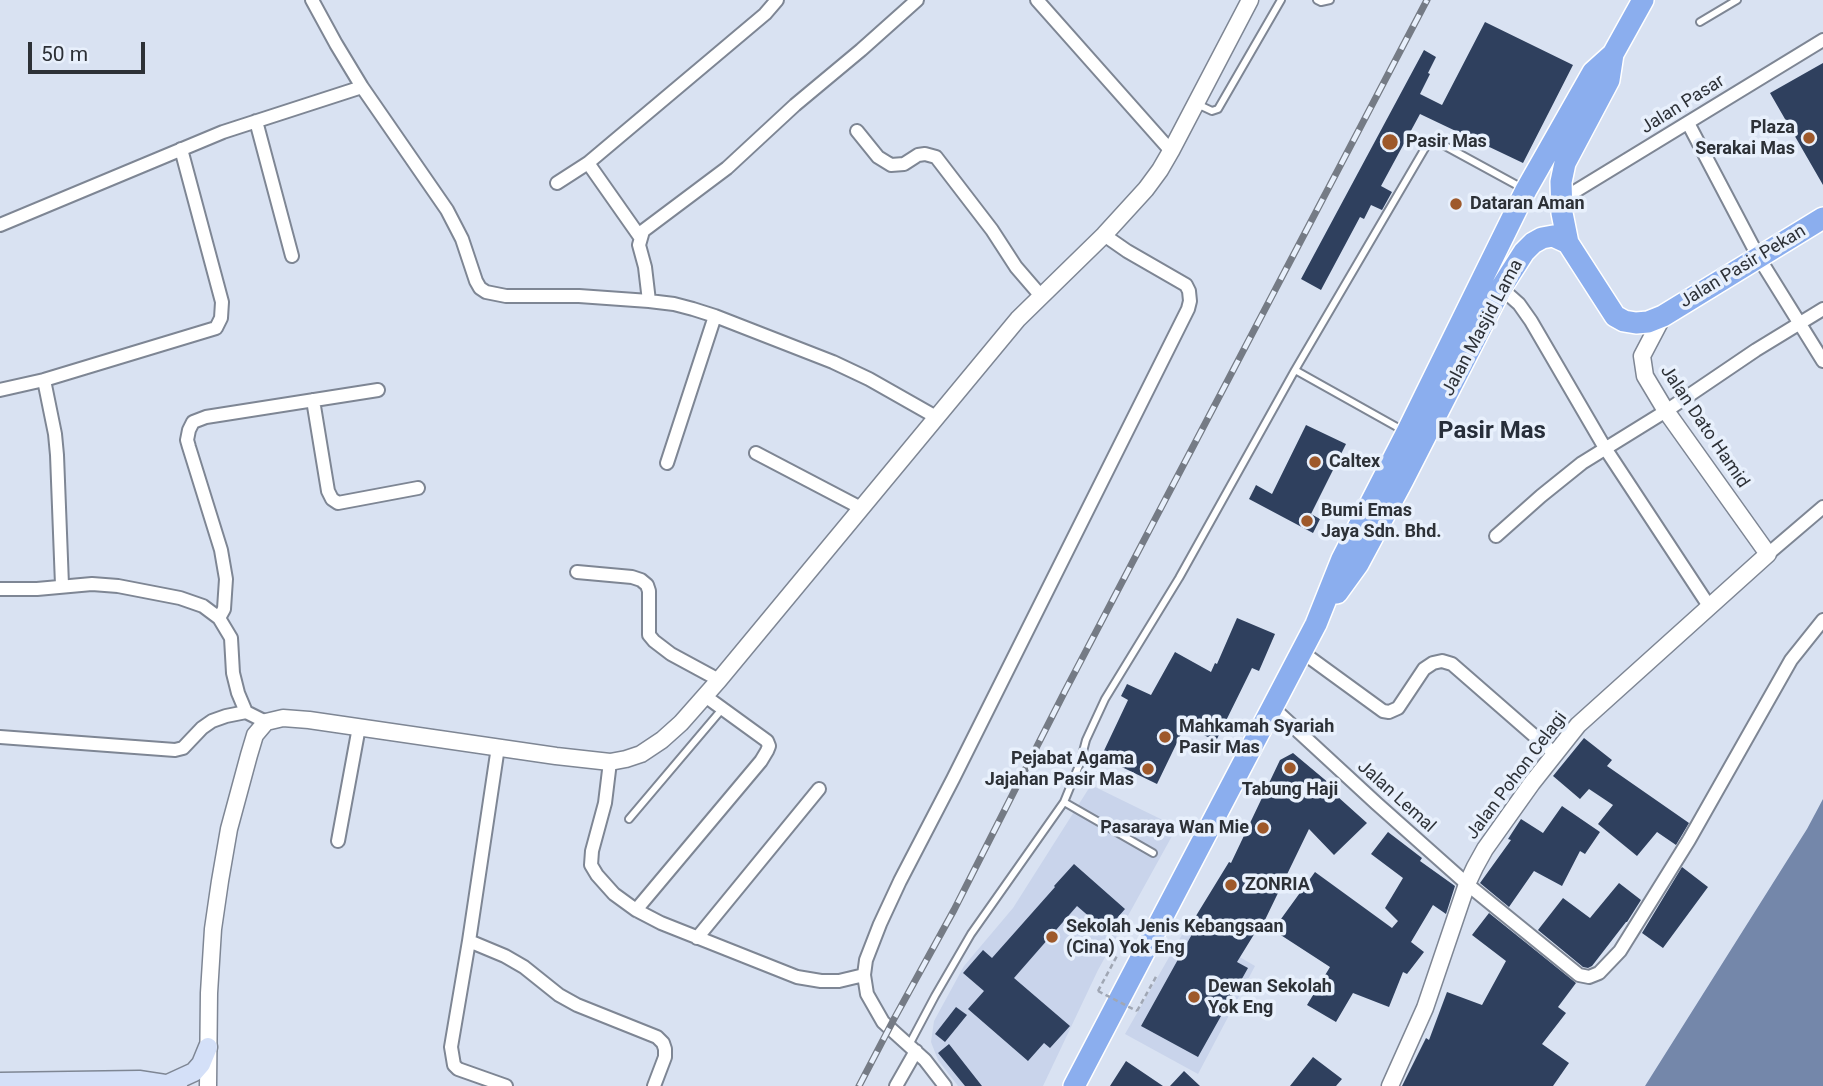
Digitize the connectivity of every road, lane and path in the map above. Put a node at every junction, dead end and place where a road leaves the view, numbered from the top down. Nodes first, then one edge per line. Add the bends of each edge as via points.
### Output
1 (312, 0) edge
2 (777, 0) edge
3 (917, 0) edge
4 (1037, 0) edge
5 (1238, 0) edge
6 (1250, 0) edge
7 (1281, 0) edge
8 (1317, 0) edge
9 (1330, 0) edge
10 (1643, 0) edge
11 (1737, 0) edge
12 (1700, 22) dead end
13 (1236, 28) junction
14 (1823, 40) edge
15 (1613, 54) junction
16 (362, 88) junction
17 (1196, 104) junction
18 (256, 121) junction
19 (1688, 123) junction
20 (857, 131) dead end
21 (181, 149) junction
22 (1171, 151) junction
23 (588, 163) junction
24 (557, 183) dead end
25 (1526, 190) junction
26 (1562, 200) junction
27 (1823, 218) edge
28 (0, 225) edge
29 (1104, 234) junction
30 (640, 237) junction
31 (1569, 243) junction
32 (292, 256) dead end
33 (1759, 258) junction
34 (1501, 288) junction
35 (1041, 296) junction
36 (649, 301) junction
37 (1823, 309) edge
38 (715, 316) junction
39 (1663, 316) junction
40 (1800, 324) junction
41 (1823, 361) edge
42 (1295, 370) junction
43 (44, 380) junction
44 (0, 390) edge
45 (378, 390) dead end
46 (313, 400) junction
47 (1666, 411) junction
48 (936, 417) junction
49 (1407, 432) junction
50 (1605, 448) junction
51 (756, 453) dead end
52 (667, 463) dead end
53 (418, 488) dead end
54 (1823, 507) edge
55 (861, 508) junction
56 (1366, 532) junction
57 (1496, 536) dead end
58 (1768, 554) junction
59 (577, 572) dead end
60 (62, 585) junction
61 (0, 589) edge
62 (1709, 606) junction
63 (219, 618) junction
64 (1823, 620) edge
65 (1302, 652) junction
66 (719, 680) junction
67 (705, 696) junction
68 (1272, 707) junction
69 (723, 708) junction
70 (246, 712) junction
71 (266, 722) junction
72 (359, 727) junction
73 (0, 737) edge
74 (498, 747) junction
75 (1554, 753) junction
76 (610, 762) junction
77 (819, 789) dead end
78 (1064, 802) junction
79 (629, 819) dead end
80 (338, 841) dead end
81 (1153, 853) dead end
82 (1467, 884) junction
83 (636, 910) junction
84 (697, 938) junction
85 (469, 941) junction
86 (1118, 954) dead end
87 (864, 975) junction
88 (1157, 975) dead end
89 (208, 1047) junction
90 (913, 1048) junction
91 (0, 1082) edge
92 (174, 1085) edge
93 (208, 1086) edge
94 (506, 1086) edge
95 (654, 1086) edge
96 (895, 1086) edge
97 (946, 1086) edge
98 (1074, 1086) edge
99 (1390, 1086) edge

1 - 16 street
2 - 23 street
3 - 30 street via 727,168
4 - 22 street
5 - 13 street
6 - 13 street
7 - 17 lane via 1218,109
8 - 9 lane
10 - 15 highway, Jalan Masjid Lama
11 - 12 lane
13 - 17 street
14 - 19 street, Jalan Pasar
15 - 25 highway, Jalan Masjid Lama via 1593,72
15 - 26 highway, Jalan Masjid Lama via 1609,80 1565,163
16 - 18 street
16 - 36 street via 447,211 480,288 506,296
17 - 22 street
18 - 21 street
18 - 32 street
19 - 26 street, Jalan Pasar
19 - 33 street
20 - 35 street via 878,157 891,165 904,164 918,155 936,157
21 - 28 street
21 - 43 street via 222,302 216,328
22 - 29 street via 1146,189
23 - 24 street
23 - 30 street
25 - 42 lane via 1436,141 1429,143
25 - 49 highway, Jalan Masjid Lama
26 - 31 highway, Jalan Masjid Lama
27 - 33 highway, Jalan Pasir Pekan
29 - 35 street
29 - 87 street via 1186,285 1188,309 900,881
30 - 36 street
31 - 34 highway, Jalan Masjid Lama via 1553,236 1534,243
31 - 39 highway via 1615,316 1636,323
33 - 39 highway, Jalan Pasir Pekan
33 - 40 street
34 - 50 street via 1531,320
34 - 56 highway, Jalan Masjid Lama
35 - 48 street
36 - 38 street
37 - 40 street
38 - 48 street via 857,374
38 - 52 street
39 - 47 street, Jalan Dato Hamid via 1642,356 1642,365
40 - 41 street
40 - 47 street
42 - 49 lane
42 - 78 lane via 1179,578 1105,699
43 - 44 street
43 - 60 street via 56,444
45 - 46 street
46 - 53 street via 332,499 338,503
46 - 63 street via 206,417 193,422 189,430 187,440 226,579
47 - 50 street
47 - 58 street, Jalan Dato Hamid
48 - 55 street
49 - 56 highway, Jalan Masjid Lama
50 - 57 street
50 - 62 street
51 - 55 street
54 - 58 street
55 - 66 street
56 - 65 highway, Jalan Masjid Lama via 1342,559
58 - 62 street, Jalan Pohon Celagi
59 - 66 street via 641,580 649,591 649,635 671,654
60 - 61 street
60 - 63 street via 154,592 203,606
62 - 75 street, Jalan Pohon Celagi via 1578,725
63 - 70 street via 231,638 233,673
64 - 82 street, Jalan Lemal via 1791,660 1620,951 1599,973 1579,975
65 - 68 highway, Jalan Masjid Lama
65 - 75 street via 1389,712 1398,708 1424,669 1443,661 1452,664
66 - 67 street
67 - 69 street
67 - 76 street via 662,740 641,754
68 - 82 street, Jalan Lemal
68 - 98 highway, Jalan Masjid Lama
69 - 79 lane
69 - 83 street via 767,741 767,751
70 - 71 street
70 - 73 street via 212,721 175,750
71 - 72 street via 283,718
71 - 89 street via 255,735 229,829 213,929
72 - 74 street
72 - 80 street
74 - 76 street
74 - 85 street
75 - 82 street, Jalan Pohon Celagi via 1485,849
76 - 83 street via 591,865 614,894
77 - 84 street
78 - 81 lane
78 - 90 lane via 971,934 935,996
82 - 99 street, Jalan Pohon Celagi via 1425,1008
83 - 84 street
84 - 87 street via 797,977 839,981
85 - 94 street via 452,1060 458,1069
85 - 95 street via 524,967 577,1005 657,1037 665,1057
86 - 88 path, bridge via 1098,991 1137,1011
87 - 90 street via 873,1007
89 - 92 main road via 194,1072
89 - 93 street
90 - 96 street
90 - 97 street
91 - 92 main road via 139,1080

